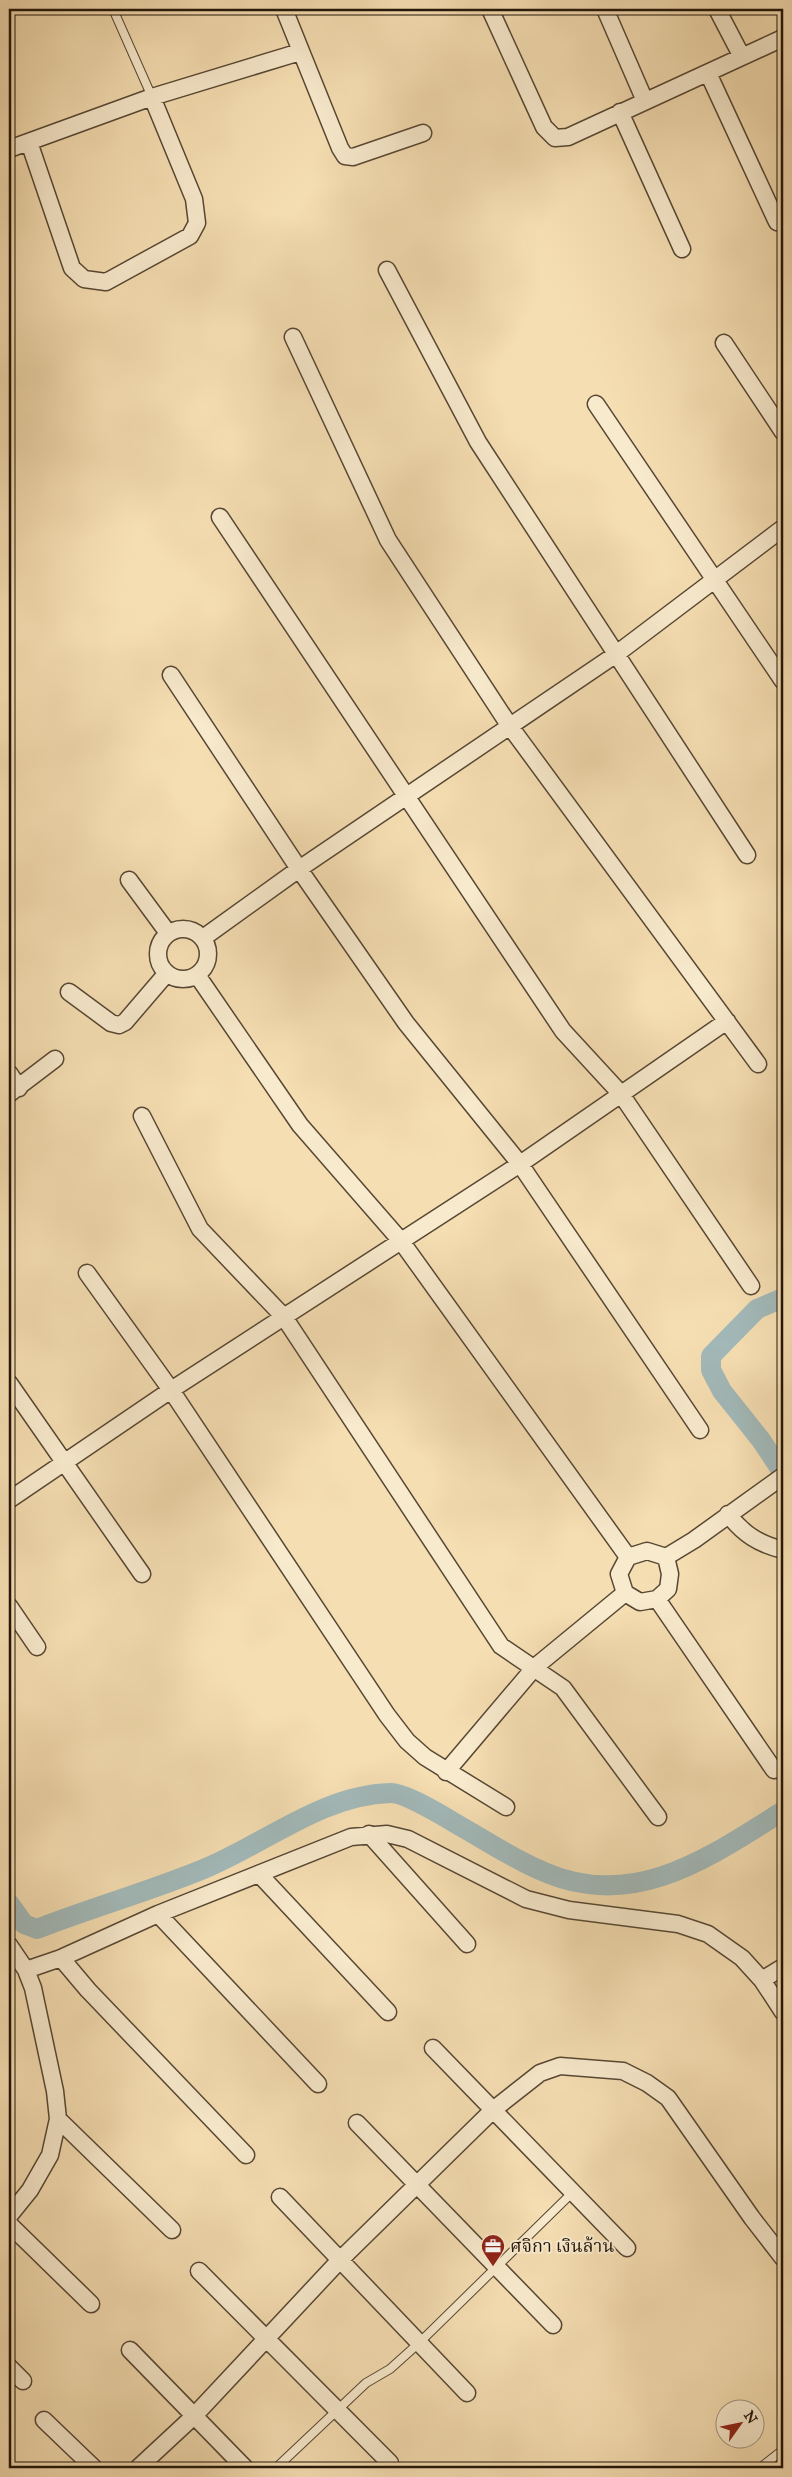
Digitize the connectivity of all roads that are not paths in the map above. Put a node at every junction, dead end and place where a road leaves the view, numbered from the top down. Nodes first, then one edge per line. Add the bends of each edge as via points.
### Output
1 (113, 9) edge
2 (490, 9) edge
3 (605, 9) edge
4 (717, 9) edge
5 (289, 11) edge
6 (783, 38) edge
7 (300, 52) junction
8 (741, 56) junction
9 (708, 73) junction
10 (152, 98) junction
11 (645, 101) junction
12 (620, 112) junction
13 (423, 133) dead end
14 (29, 142) junction
15 (9, 149) edge
16 (776, 222) dead end
17 (682, 249) dead end
18 (387, 270) dead end
19 (293, 337) dead end
20 (724, 343) dead end
21 (596, 404) dead end
22 (783, 432) edge
23 (220, 517) dead end
24 (783, 528) edge
25 (715, 581) junction
26 (615, 655) junction
27 (171, 675) dead end
28 (783, 681) edge
29 (509, 724) junction
30 (407, 796) junction
31 (747, 855) dead end
32 (299, 869) junction
33 (129, 880) dead end
34 (168, 933) junction
35 (203, 938) junction
36 (167, 973) junction
37 (197, 975) junction
38 (69, 992) dead end
39 (727, 1021) junction
40 (56, 1059) dead end
41 (758, 1064) dead end
42 (9, 1074) edge
43 (14, 1091) edge
44 (621, 1094) junction
45 (142, 1116) dead end
46 (520, 1164) junction
47 (401, 1241) junction
48 (87, 1273) dead end
49 (751, 1286) dead end
50 (284, 1317) junction
51 (9, 1383) edge
52 (171, 1390) junction
53 (700, 1430) dead end
54 (65, 1463) junction
55 (778, 1480) edge
56 (9, 1500) edge
57 (728, 1514) junction
58 (783, 1550) edge
59 (628, 1557) junction
60 (666, 1557) junction
61 (142, 1574) dead end
62 (625, 1593) junction
63 (657, 1599) junction
64 (9, 1606) edge
65 (37, 1648) dead end
66 (535, 1667) junction
67 (774, 1770) dead end
68 (446, 1772) junction
69 (506, 1807) dead end
70 (658, 1817) dead end
71 (369, 1834) junction
72 (259, 1874) junction
73 (158, 1914) junction
74 (467, 1944) dead end
75 (9, 1945) edge
76 (61, 1958) junction
77 (783, 1967) edge
78 (26, 1970) junction
79 (762, 1980) junction
80 (388, 2012) dead end
81 (783, 2012) edge
82 (433, 2048) dead end
83 (318, 2084) dead end
84 (492, 2110) junction
85 (58, 2120) junction
86 (357, 2122) dead end
87 (246, 2155) dead end
88 (417, 2185) junction
89 (572, 2192) junction
90 (280, 2197) dead end
91 (9, 2216) edge
92 (9, 2224) edge
93 (172, 2230) dead end
94 (627, 2248) dead end
95 (783, 2258) edge
96 (339, 2261) junction
97 (497, 2267) junction
98 (199, 2271) dead end
99 (91, 2304) dead end
100 (553, 2325) dead end
101 (266, 2338) junction
102 (419, 2343) junction
103 (130, 2350) dead end
104 (9, 2367) edge
105 (23, 2381) dead end
106 (467, 2393) dead end
107 (337, 2409) junction
108 (194, 2416) junction
109 (44, 2420) dead end
110 (783, 2450) edge
111 (390, 2463) dead end
112 (94, 2468) edge
113 (138, 2468) edge
114 (245, 2468) edge
115 (276, 2468) edge
116 (760, 2468) edge

1 - 10 lane
2 - 12 street via 544,126 555,138 568,137
3 - 11 street
4 - 8 street
5 - 7 street
6 - 8 street
7 - 10 street
7 - 13 street via 345,156 353,157
8 - 9 street
9 - 11 street
9 - 16 street
10 - 14 street
10 - 14 street via 194,199 197,223 190,236 106,282 84,279 72,268
11 - 12 street
12 - 17 street
14 - 15 street
18 - 26 street via 478,442
19 - 29 street via 388,540
20 - 22 street
21 - 25 street
23 - 30 street
24 - 25 street
25 - 26 street
25 - 28 street
26 - 29 street
26 - 31 street
27 - 32 street
29 - 30 street
29 - 39 street
30 - 32 street
30 - 44 street via 563,1030
32 - 35 street
32 - 46 street via 406,1023
33 - 34 street
34 - 35 street via 186,928
34 - 36 street via 158,953
35 - 37 street via 208,958
36 - 37 street via 182,979
36 - 38 street via 119,1025 110,1023
37 - 47 street via 300,1125
39 - 41 street
39 - 44 street
40 - 43 street
42 - 43 street
44 - 46 street
44 - 49 street
45 - 50 street via 200,1229
46 - 47 street
46 - 53 street
47 - 50 street
47 - 59 street
48 - 52 street
50 - 52 street
50 - 66 street via 501,1646
51 - 54 street
52 - 54 street
52 - 68 street via 387,1715 407,1741
54 - 56 street
54 - 61 street
55 - 57 street
57 - 58 street via 740,1530 762,1544
57 - 60 street
59 - 60 street via 647,1551
59 - 62 street via 619,1574
60 - 63 street via 670,1574 668,1589
62 - 63 street via 640,1602
62 - 66 street
63 - 67 street
64 - 65 street
66 - 68 street
66 - 70 street via 563,1688
68 - 69 street
71 - 72 street via 351,1837
71 - 74 street
71 - 79 street via 408,1839 526,1899 569,1910 678,1924 708,1934 742,1958
72 - 73 street
72 - 80 street
73 - 76 street
73 - 83 street
75 - 78 street
76 - 78 street
76 - 87 street
77 - 79 street
78 - 85 street via 33,1988 55,2091
79 - 81 street
82 - 84 street
84 - 88 street
84 - 89 street
84 - 95 street via 540,2073 560,2066 623,2070 668,2098
85 - 91 street via 50,2155 30,2190
85 - 93 street
86 - 88 street
88 - 96 street
88 - 97 street
89 - 94 street
89 - 97 lane
90 - 96 street
92 - 99 street
96 - 101 street
96 - 102 street
97 - 100 street
97 - 102 lane
98 - 101 street
101 - 107 street
101 - 108 street
102 - 106 street
102 - 107 lane
103 - 108 street
104 - 105 street
107 - 111 street
107 - 115 lane
108 - 113 street
108 - 114 street
109 - 112 street
110 - 116 lane

